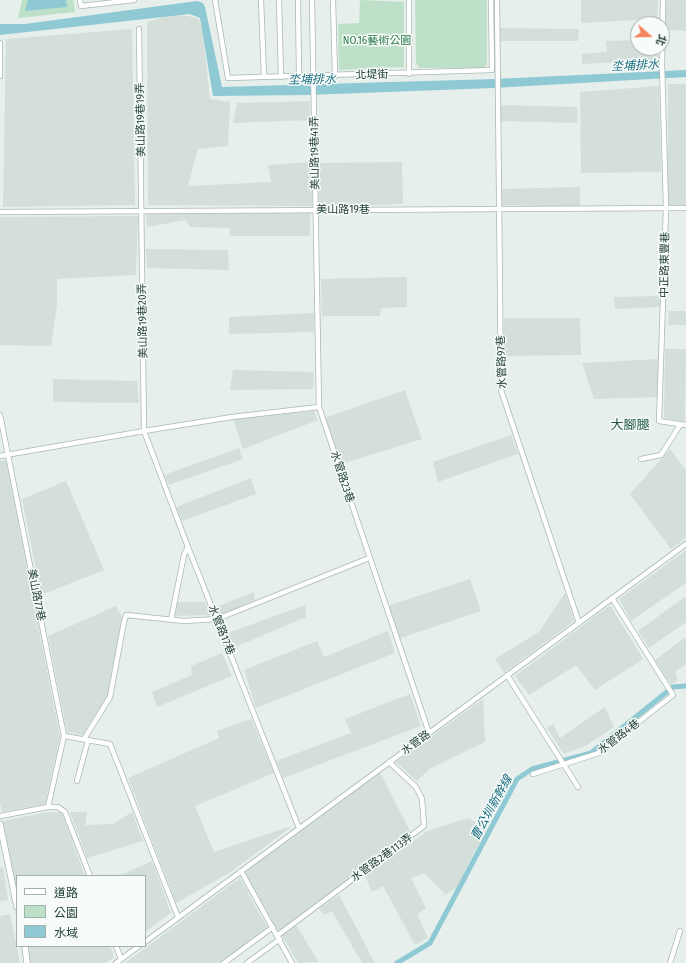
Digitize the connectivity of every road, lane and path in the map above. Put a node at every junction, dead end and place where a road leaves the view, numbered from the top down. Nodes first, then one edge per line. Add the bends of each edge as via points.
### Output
1 (80, 0) edge
2 (134, 0) edge
3 (216, 0) edge
4 (261, 0) edge
5 (279, 0) edge
6 (298, 0) edge
7 (312, 0) edge
8 (333, 0) edge
9 (409, 0) edge
10 (491, 0) edge
11 (497, 0) edge
12 (663, 0) edge
13 (116, 1) edge
14 (139, 29) dead end
15 (0, 43) edge
16 (494, 71) junction
17 (409, 74) junction
18 (0, 76) edge
19 (299, 76) junction
20 (335, 76) junction
21 (264, 77) junction
22 (281, 77) junction
23 (313, 78) junction
24 (666, 208) junction
25 (686, 208) edge
26 (499, 209) junction
27 (317, 210) junction
28 (0, 212) edge
29 (142, 212) junction
30 (318, 407) junction
31 (0, 415) edge
32 (680, 424) junction
33 (686, 425) edge
34 (144, 431) junction
35 (8, 454) junction
36 (0, 456) edge
37 (641, 459) dead end
38 (686, 544) edge
39 (188, 547) junction
40 (369, 558) junction
41 (612, 598) junction
42 (171, 620) junction
43 (217, 620) junction
44 (579, 623) junction
45 (507, 675) junction
46 (429, 733) junction
47 (64, 736) junction
48 (86, 739) junction
49 (389, 762) junction
50 (564, 763) junction
51 (533, 774) dead end
52 (77, 781) dead end
53 (578, 787) dead end
54 (48, 808) junction
55 (0, 816) edge
56 (0, 824) edge
57 (299, 828) junction
58 (241, 871) junction
59 (90, 875) edge
60 (16, 902) edge
61 (178, 917) junction
62 (273, 927) junction
63 (680, 931) dead end
64 (279, 937) junction
65 (146, 941) edge
66 (25, 947) edge
67 (116, 947) edge
68 (138, 947) edge
69 (121, 959) junction
70 (27, 963) edge
71 (116, 963) edge
72 (224, 963) edge
73 (247, 963) edge
74 (292, 963) edge
75 (670, 963) edge

1 - 13 street via 81,6
2 - 13 street
3 - 21 street, 北堤街 via 228,78
4 - 21 street
5 - 22 street
6 - 19 street
7 - 23 street, 美山路19巷41弄
8 - 20 street
9 - 17 street
10 - 16 street
11 - 16 street
12 - 24 street, 中正路東豐巷
14 - 29 street, 美山路19巷19弄
15 - 18 street
16 - 17 street, 北堤街
16 - 26 street, 水管路97巷 via 497,90
17 - 20 street, 北堤街
19 - 22 street, 北堤街
19 - 23 street, 北堤街
20 - 23 street, 北堤街
21 - 22 street, 北堤街
23 - 27 street, 美山路19巷41弄
24 - 25 street, 美山路19巷
24 - 26 street, 美山路19巷
24 - 32 street, 中正路東豐巷 via 659,421
26 - 27 street, 美山路19巷
26 - 44 street, 水管路97巷 via 501,390
27 - 29 street, 美山路19巷
27 - 30 street, 水管路23巷
28 - 29 street, 美山路19巷
29 - 34 street, 美山路19巷20弄
30 - 34 street
30 - 40 street, 水管路23巷
31 - 35 street, 美山路77巷
32 - 33 street, 中正路東豐巷
32 - 37 street via 662,455
34 - 35 street
34 - 39 street, 水管路17巷
35 - 36 street
35 - 47 street, 美山路77巷
38 - 41 street, 水管路
39 - 42 street via 184,555
39 - 43 street, 水管路17巷
40 - 43 street
40 - 46 street, 水管路23巷
41 - 44 street, 水管路
41 - 50 street, 水管路4巷 via 673,697 599,753
42 - 43 street
42 - 48 street via 126,615 110,697
43 - 57 street, 水管路17巷
44 - 45 street, 水管路
45 - 46 street, 水管路
45 - 50 street
46 - 49 street, 水管路
47 - 48 street
47 - 54 street, 美山路77巷
48 - 52 street
48 - 61 street via 106,742 113,749
49 - 57 street, 水管路
49 - 64 street, 水管路2巷113弄 via 416,787 422,798 424,826
50 - 51 street, 水管路4巷
50 - 53 street
54 - 55 street
54 - 59 street via 58,807 65,812
56 - 60 street
57 - 58 street, 水管路
58 - 61 street, 水管路
58 - 62 street
61 - 65 street, 水管路
62 - 64 street
62 - 72 street
63 - 75 street
64 - 73 street
64 - 74 street
66 - 70 street
67 - 69 street
68 - 69 street
69 - 71 street

